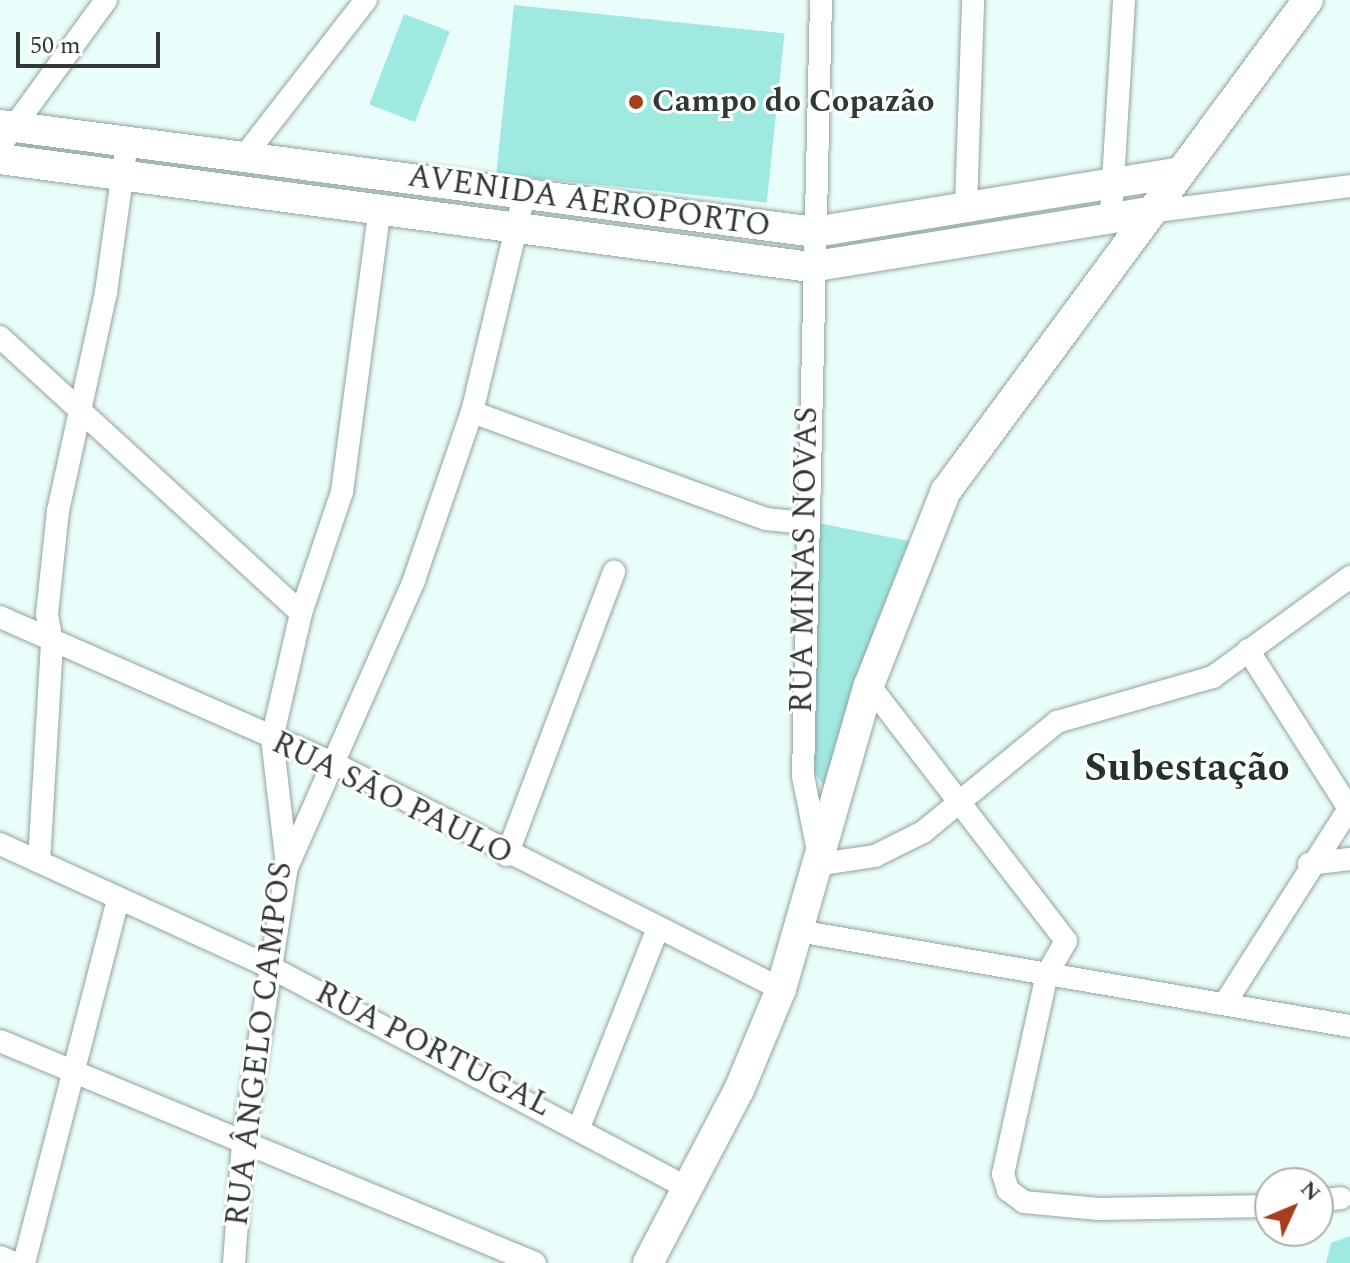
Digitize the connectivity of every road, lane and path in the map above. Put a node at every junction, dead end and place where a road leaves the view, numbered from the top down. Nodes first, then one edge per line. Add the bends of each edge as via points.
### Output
1 (106, 0) edge
2 (366, 0) edge
3 (821, 0) edge
4 (973, 0) edge
5 (1124, 0) edge
6 (1308, 0) edge
7 (3, 133) edge
8 (127, 142) junction
9 (246, 154) junction
10 (0, 159) edge
11 (1177, 173) junction
12 (122, 175) junction
13 (1117, 181) junction
14 (1350, 186) edge
15 (524, 196) junction
16 (966, 205) junction
17 (1150, 212) junction
18 (1111, 214) junction
19 (379, 215) junction
20 (517, 231) junction
21 (815, 232) junction
22 (810, 267) junction
23 (0, 337) edge
24 (76, 408) junction
25 (472, 412) junction
26 (805, 523) junction
27 (614, 572) dead end
28 (1350, 577) edge
29 (301, 613) junction
30 (0, 617) edge
31 (52, 643) junction
32 (1248, 650) junction
33 (869, 685) junction
34 (272, 739) junction
35 (333, 763) junction
36 (958, 797) junction
37 (1349, 808) edge
38 (0, 844) edge
39 (507, 855) junction
40 (816, 858) junction
41 (1350, 859) edge
42 (39, 862) junction
43 (1309, 864) junction
44 (287, 866) junction
45 (118, 900) junction
46 (658, 928) junction
47 (798, 931) junction
48 (272, 968) junction
49 (1047, 974) junction
50 (781, 989) junction
51 (1227, 1000) junction
52 (1350, 1026) edge
53 (0, 1041) edge
54 (76, 1073) junction
55 (580, 1125) junction
56 (243, 1144) junction
57 (686, 1187) junction
58 (1254, 1206) edge
59 (0, 1257) edge
60 (14, 1263) edge
61 (24, 1263) edge
62 (234, 1263) edge
63 (535, 1263) edge
64 (648, 1263) edge

1 - 7 street
2 - 9 street
3 - 21 street, RUA MINAS NOVAS
4 - 16 street
5 - 13 street
6 - 11 street
7 - 8 street, AVENIDA AEROPORTO
8 - 9 street, AVENIDA AEROPORTO
8 - 12 street
9 - 15 street, AVENIDA AEROPORTO
10 - 12 street, AVENIDA AEROPORTO
11 - 13 street, AVENIDA AEROPORTO
11 - 17 street
12 - 19 street, AVENIDA AEROPORTO
12 - 24 street via 106,292
13 - 16 street, AVENIDA AEROPORTO
13 - 18 street
14 - 17 street
15 - 20 street
15 - 21 street, AVENIDA AEROPORTO
16 - 21 street, AVENIDA AEROPORTO
17 - 18 street, AVENIDA AEROPORTO
17 - 33 street via 946,491
18 - 22 street, AVENIDA AEROPORTO
19 - 20 street, AVENIDA AEROPORTO
19 - 29 street, RUA ÂNGELO CAMPOS via 342,492
20 - 22 street, AVENIDA AEROPORTO
20 - 25 street
21 - 22 street, RUA MINAS NOVAS
22 - 26 street, RUA MINAS NOVAS
23 - 24 street
24 - 29 street
24 - 31 street via 47,614
25 - 26 street via 766,519
25 - 35 street via 414,580
26 - 40 street, RUA MINAS NOVAS via 803,776
27 - 39 street
28 - 32 street
29 - 34 street, RUA ÂNGELO CAMPOS
30 - 31 street, RUA SÃO PAULO
31 - 34 street, RUA SÃO PAULO
31 - 42 street
32 - 36 street via 1213,677 1057,722
32 - 37 street
33 - 36 street
33 - 40 street
34 - 35 street, RUA SÃO PAULO
34 - 44 street, RUA ÂNGELO CAMPOS
35 - 39 street, RUA SÃO PAULO
35 - 44 street
36 - 40 street via 923,832 875,856
36 - 49 street via 1066,941
37 - 43 street
38 - 42 street, RUA PORTUGAL
39 - 46 street, RUA SÃO PAULO
40 - 47 street
41 - 43 street
42 - 45 street, RUA PORTUGAL
43 - 51 street
44 - 48 street, RUA ÂNGELO CAMPOS
45 - 48 street, RUA PORTUGAL
45 - 54 street
46 - 50 street, RUA SÃO PAULO
46 - 55 street
47 - 49 street
47 - 50 street
48 - 55 street, RUA PORTUGAL
48 - 56 street, RUA ÂNGELO CAMPOS
49 - 51 street
49 - 58 street via 1003,1174 1008,1190 1024,1202 1099,1209
50 - 57 street via 739,1090
51 - 52 street
53 - 54 street
54 - 56 street
54 - 61 street
55 - 57 street, RUA PORTUGAL
56 - 62 street, RUA ÂNGELO CAMPOS
56 - 63 street
57 - 64 street
59 - 60 street

